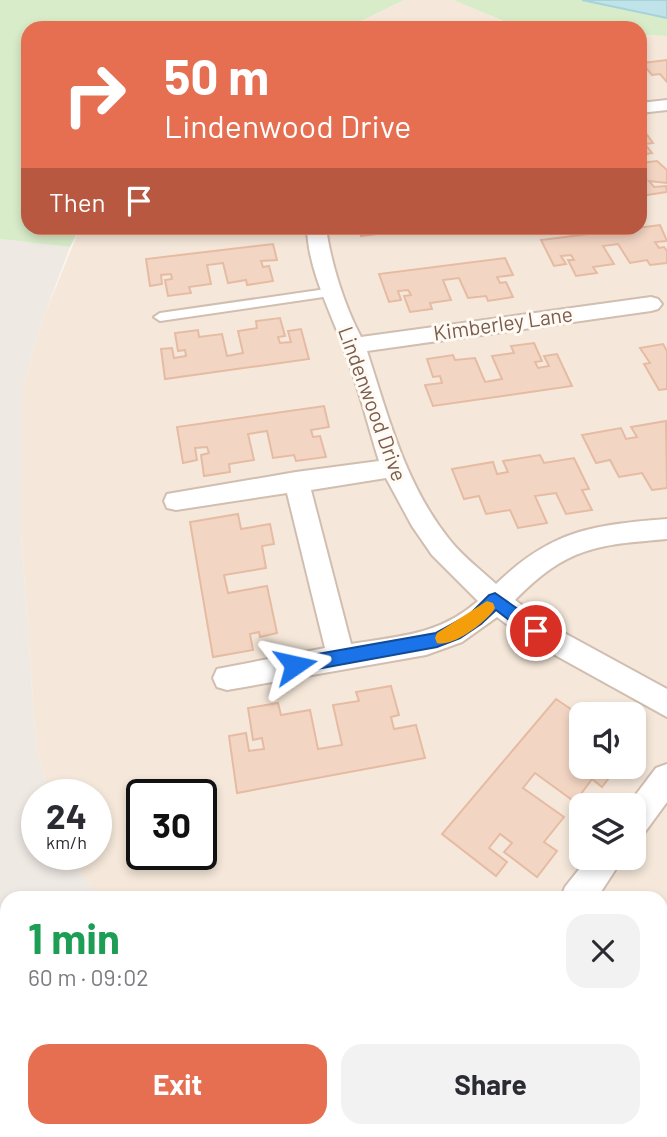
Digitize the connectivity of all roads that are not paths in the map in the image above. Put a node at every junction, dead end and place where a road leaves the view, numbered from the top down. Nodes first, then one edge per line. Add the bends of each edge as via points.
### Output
1 (652, 107) edge
2 (667, 127) edge
3 (317, 235) edge
4 (333, 292) junction
5 (651, 304) dead end
6 (160, 317) dead end
7 (355, 345) junction
8 (393, 468) junction
9 (296, 481) junction
10 (176, 501) dead end
11 (667, 529) edge
12 (495, 600) junction
13 (341, 657) junction
14 (227, 678) dead end
15 (667, 704) edge
16 (667, 778) edge
17 (646, 806) edge
18 (598, 870) edge
19 (582, 891) edge

1 - 2 street
3 - 4 street, Lindenwood Drive
4 - 6 lane
4 - 7 street, Lindenwood Drive
5 - 7 street, Kimberley Lane
7 - 8 street, Lindenwood Drive
8 - 9 street
8 - 12 street, Lindenwood Drive via 441,548
9 - 10 street
9 - 13 street
11 - 12 street via 575,542 539,561
12 - 13 street via 475,620 437,640
12 - 15 street, Lindenwood Drive via 536,631
13 - 14 street
16 - 17 street
18 - 19 street

